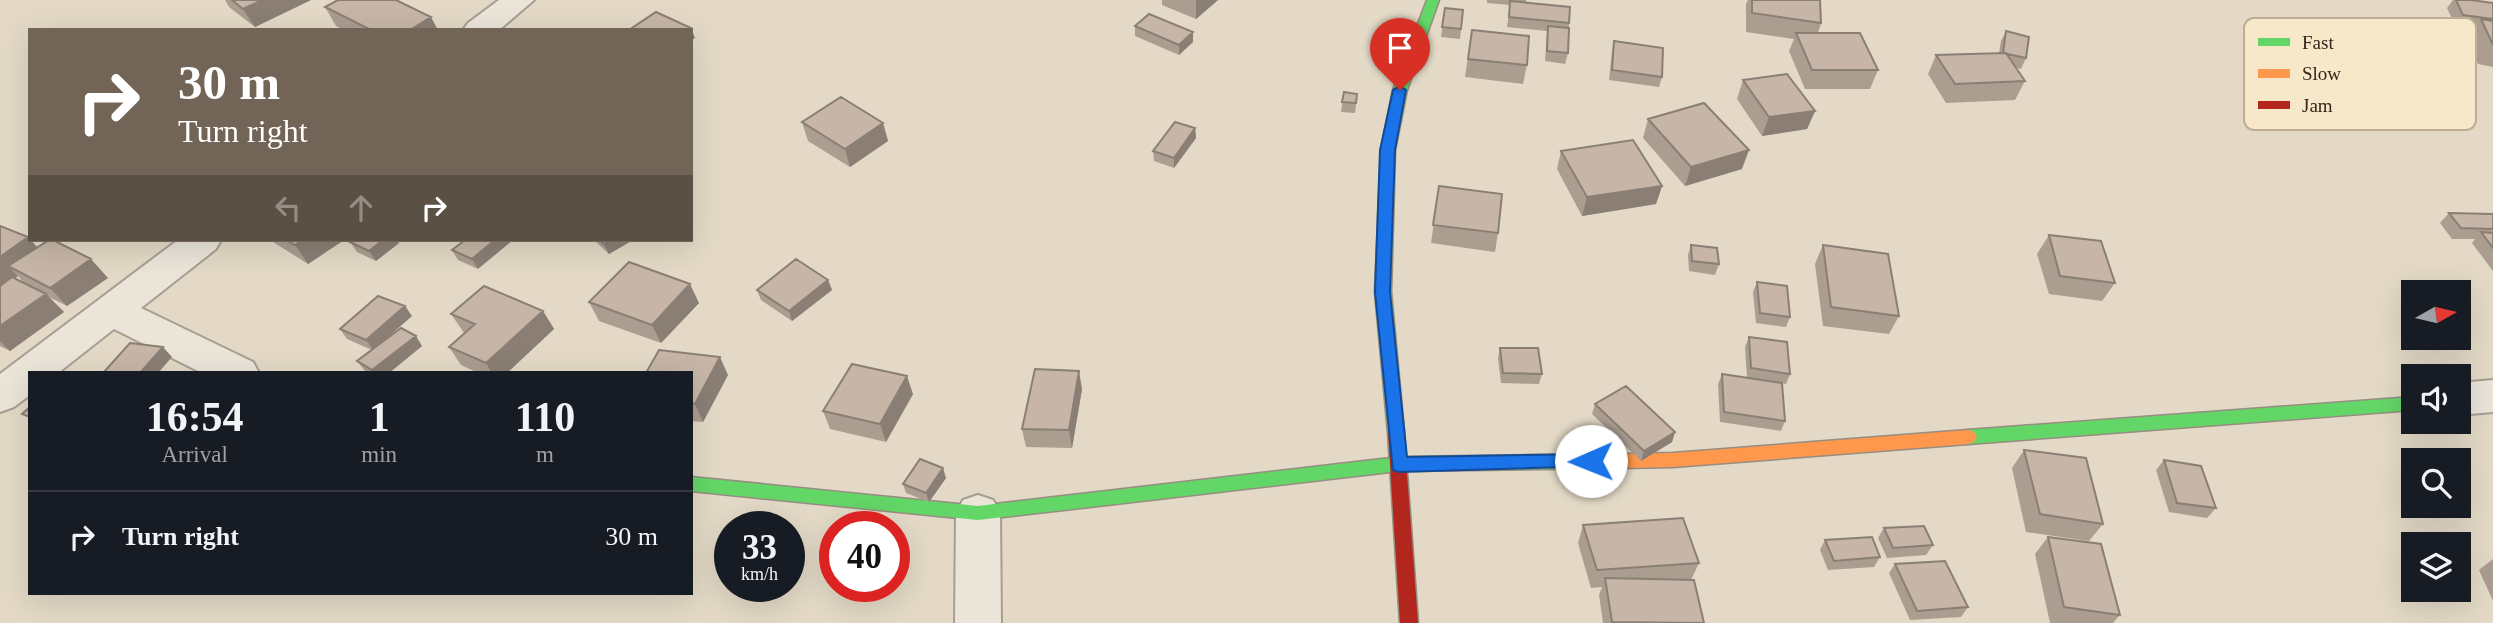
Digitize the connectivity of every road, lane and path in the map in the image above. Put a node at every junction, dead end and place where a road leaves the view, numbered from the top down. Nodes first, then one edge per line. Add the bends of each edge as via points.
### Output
1 (519, 0) edge
2 (1433, 0) edge
3 (483, 28) edge
4 (200, 242) edge
5 (110, 310) junction
6 (33, 371) edge
7 (235, 371) edge
8 (28, 375) edge
9 (0, 396) edge
10 (2493, 396) edge
11 (2471, 398) edge
12 (2401, 404) edge
13 (1399, 464) junction
14 (693, 484) edge
15 (978, 513) junction
16 (978, 623) edge
17 (1409, 623) edge

1 - 3 street
2 - 13 street via 1400,90 1388,150 1382,292
4 - 5 street
5 - 6 street
5 - 7 street
8 - 9 street
10 - 11 street
12 - 13 street via 1673,460
13 - 15 street
13 - 17 street
14 - 15 street
15 - 16 street

